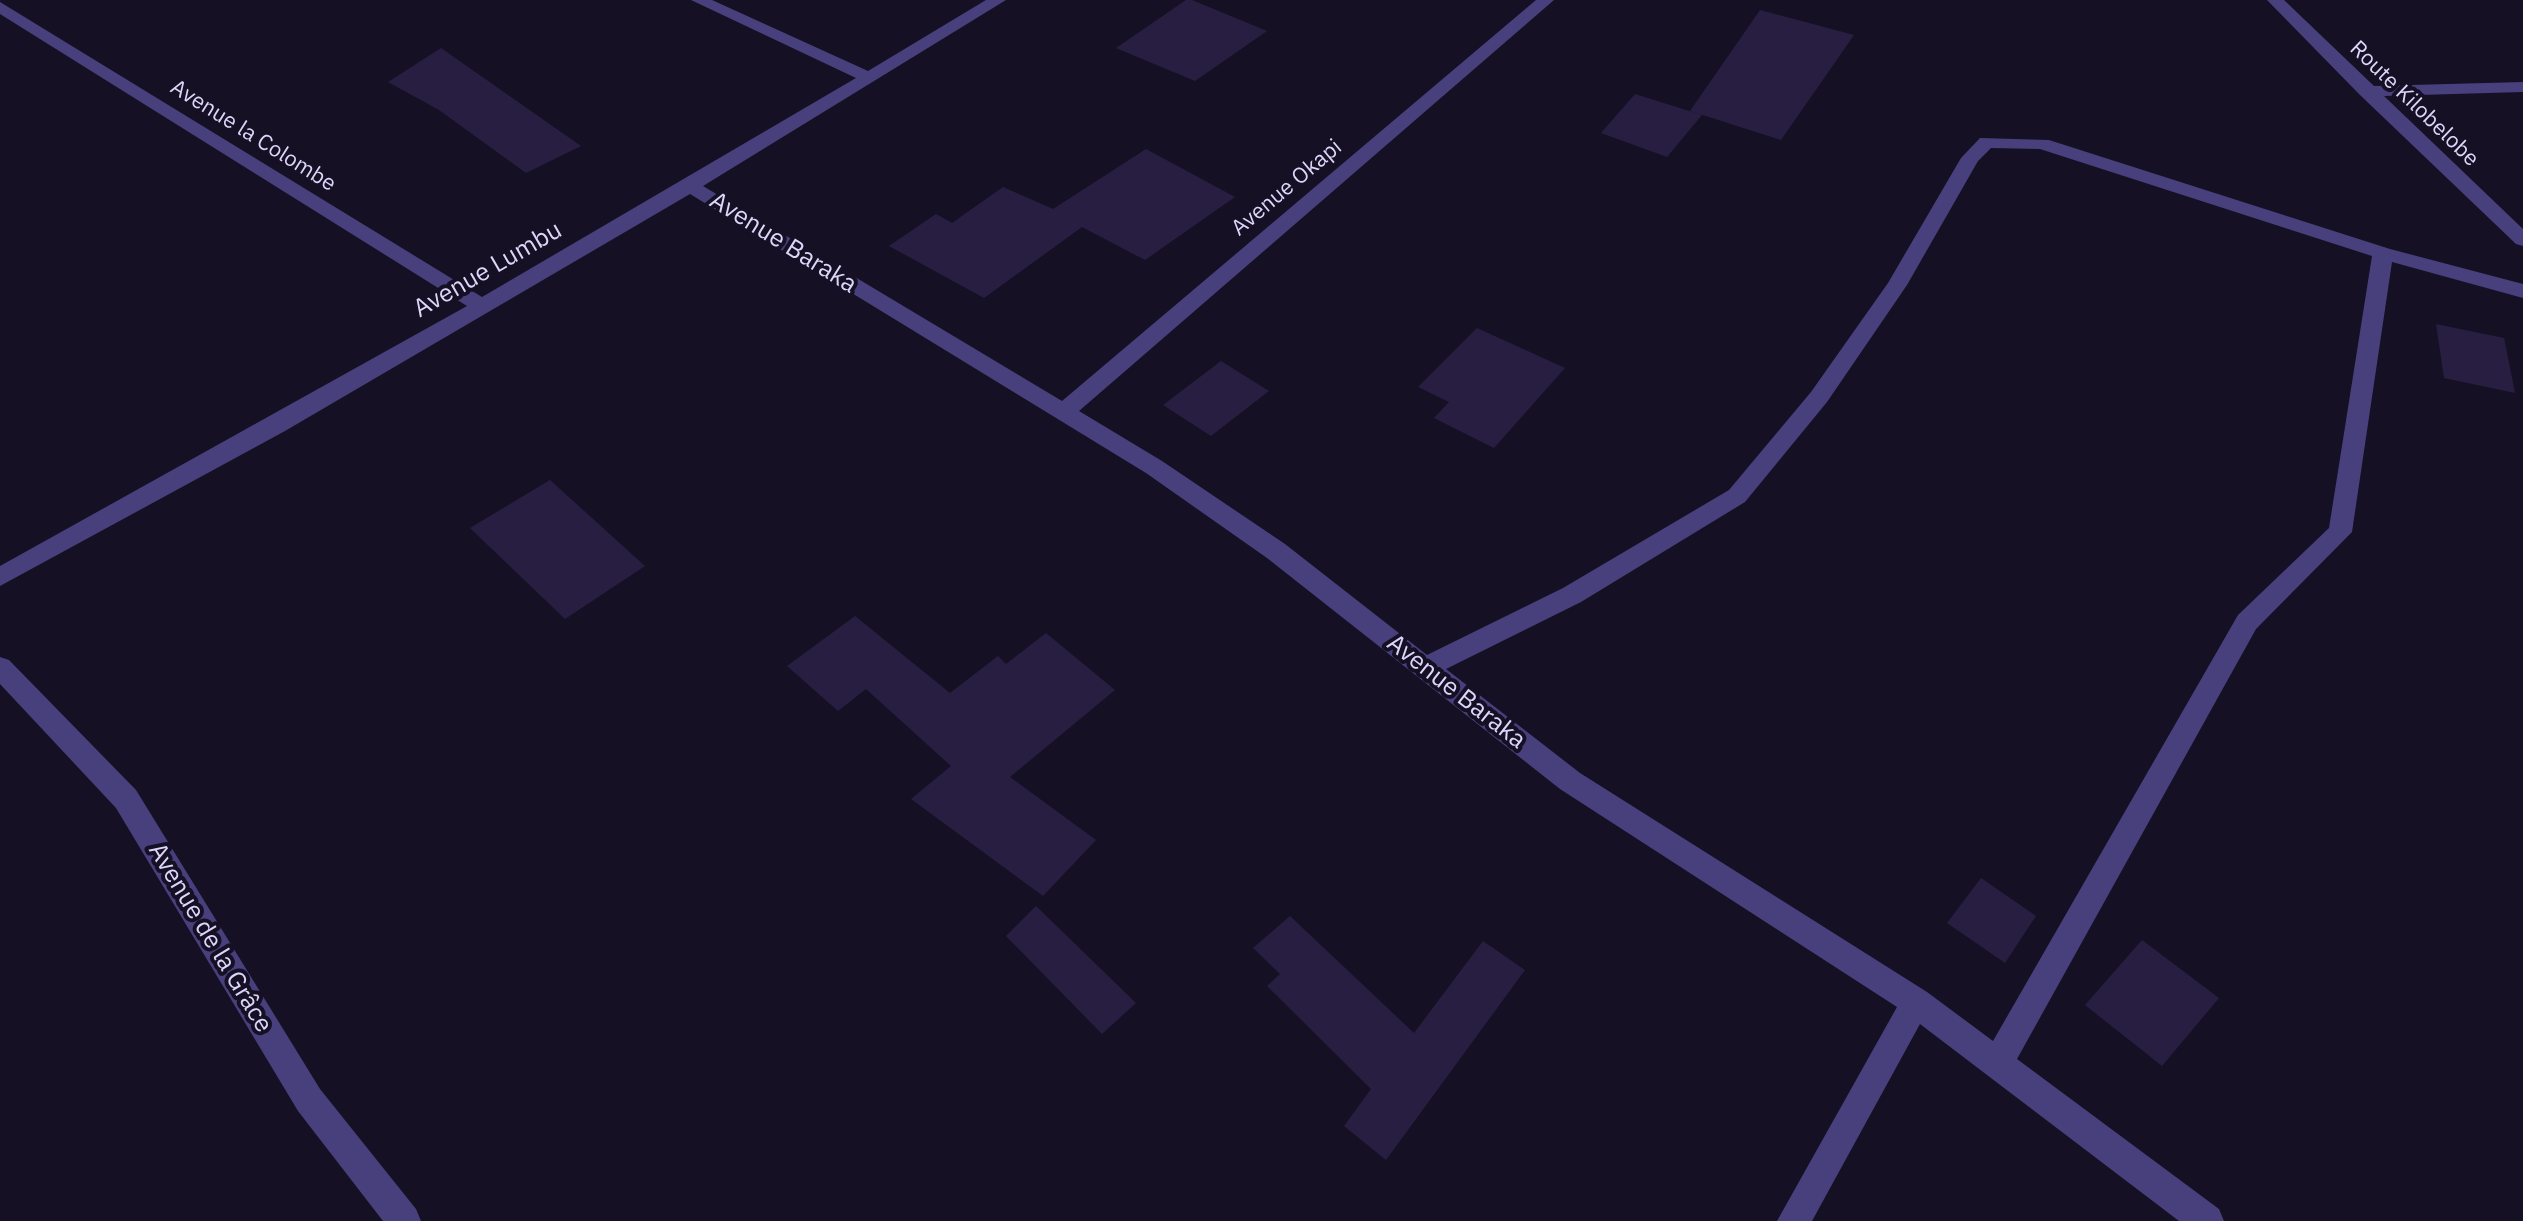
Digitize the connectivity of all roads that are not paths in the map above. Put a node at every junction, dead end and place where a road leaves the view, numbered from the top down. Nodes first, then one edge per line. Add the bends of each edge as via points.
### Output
1 (699, 0) edge
2 (998, 0) edge
3 (1546, 0) edge
4 (2275, 0) edge
5 (0, 6) edge
6 (871, 79) junction
7 (2523, 87) edge
8 (2366, 91) junction
9 (690, 186) junction
10 (2523, 240) edge
11 (2383, 253) junction
12 (2523, 291) edge
13 (480, 305) junction
14 (1061, 414) junction
15 (0, 577) edge
16 (0, 667) edge
17 (1425, 668) junction
18 (1916, 1002) junction
19 (1998, 1063) junction
20 (404, 1221) edge
21 (1794, 1221) edge
22 (2207, 1221) edge

1 - 6 street
2 - 6 street, Avenue Lumbu
3 - 14 street, Avenue Okapi
4 - 8 street, Route Kilobelobe
5 - 13 street, Avenue la Colombe
6 - 9 street, Avenue Lumbu
7 - 8 street
8 - 10 street, Route Kilobelobe
9 - 13 street, Avenue Lumbu
9 - 14 street, Avenue Baraka
11 - 12 street
11 - 17 street via 2042,144 1986,142 1820,397 1737,496 1572,595
11 - 19 street via 2340,532 2248,622
13 - 15 street, Avenue Lumbu
14 - 17 street, Avenue Baraka via 1276,551
16 - 20 street, Avenue de la Grâce via 126,799 309,1100
17 - 18 street, Avenue Baraka via 1570,781
18 - 19 street, Avenue Baraka
18 - 21 street
19 - 22 street, Avenue Baraka

